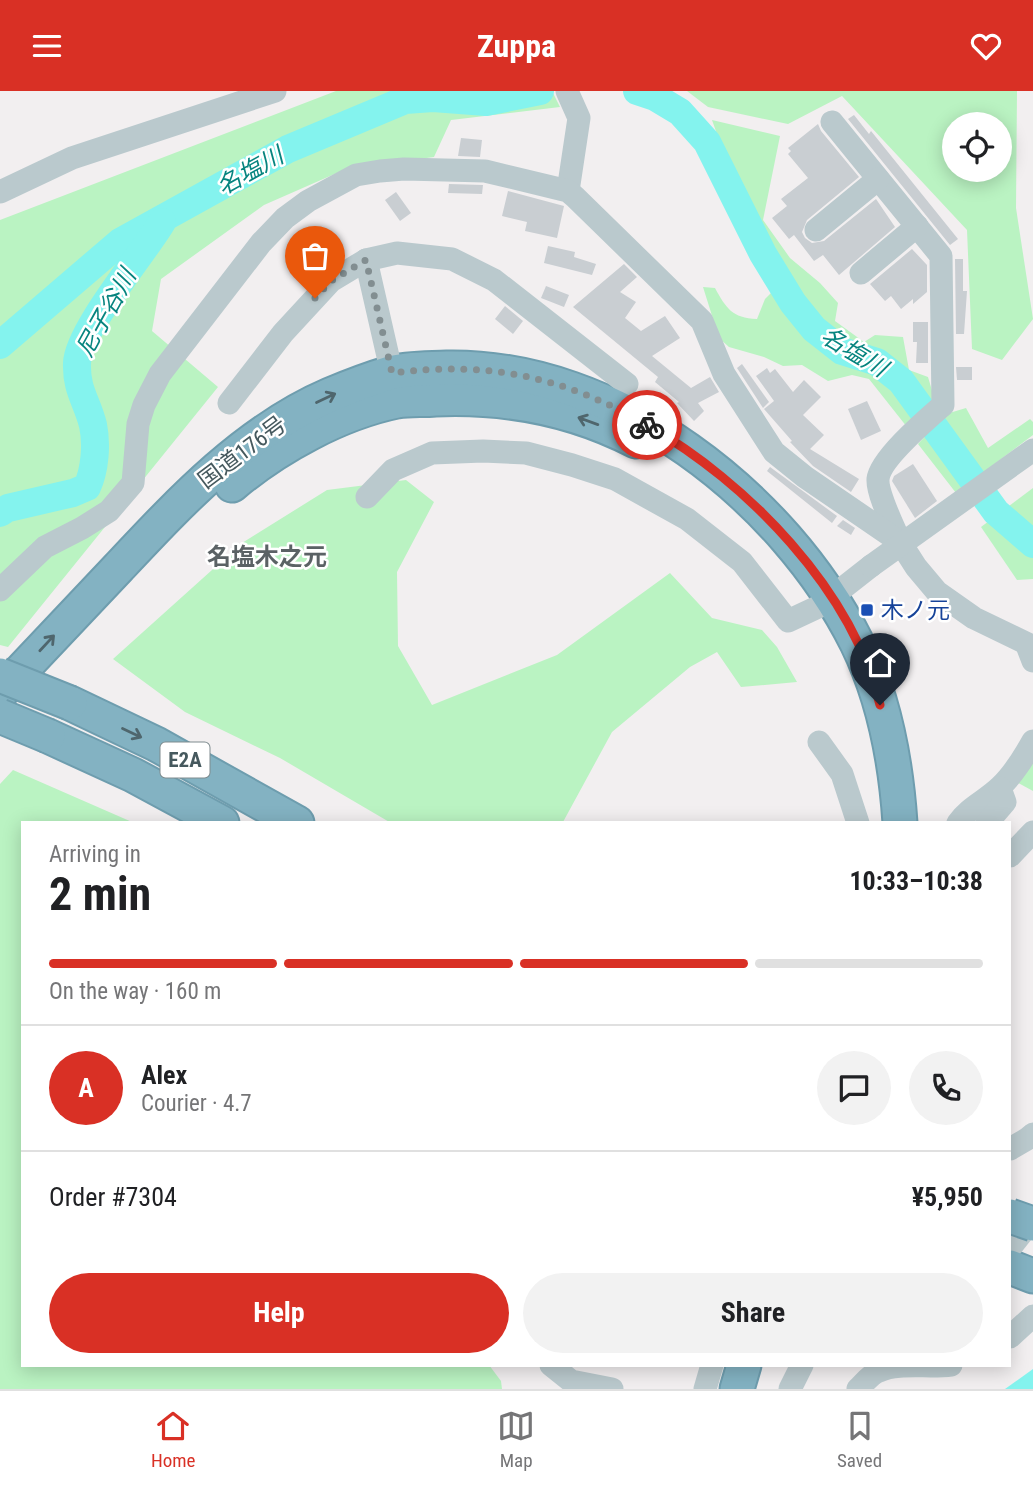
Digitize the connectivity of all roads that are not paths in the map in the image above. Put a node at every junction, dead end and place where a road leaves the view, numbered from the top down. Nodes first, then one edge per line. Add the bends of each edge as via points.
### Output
1 (275, 91) edge
2 (567, 91) edge
3 (832, 122) dead end
4 (878, 179) junction
5 (568, 191) junction
6 (0, 192) edge
7 (917, 226) junction
8 (816, 230) dead end
9 (366, 260) junction
10 (861, 272) dead end
11 (626, 384) dead end
12 (395, 387) junction
13 (229, 403) dead end
14 (1033, 450) edge
15 (367, 497) dead end
16 (900, 541) junction
17 (1, 589) edge
18 (825, 601) junction
19 (1033, 661) edge
20 (0, 675) edge
21 (0, 693) edge
22 (0, 716) edge
23 (0, 725) edge
24 (1033, 741) edge
25 (819, 742) dead end
26 (1000, 787) junction
27 (218, 821) edge
28 (293, 821) edge
29 (857, 821) edge
30 (899, 821) edge
31 (960, 821) edge
32 (989, 821) edge
33 (1033, 832) edge
34 (1011, 855) edge
35 (1033, 1133) edge
36 (1011, 1148) edge
37 (1011, 1216) edge
38 (1033, 1221) edge
39 (1011, 1247) edge
40 (1011, 1267) edge
41 (1033, 1276) edge
42 (1033, 1316) edge
43 (1011, 1336) edge
44 (554, 1367) edge
45 (711, 1367) edge
46 (743, 1367) edge
47 (801, 1367) edge
48 (892, 1367) edge
49 (892, 1367) edge
50 (938, 1367) edge
51 (612, 1389) edge
52 (705, 1389) edge
53 (737, 1389) edge
54 (790, 1389) edge
55 (858, 1389) edge

1 - 6 street via 72,158
2 - 5 street via 579,118
3 - 4 street
4 - 7 street
4 - 8 street
5 - 16 street via 702,321 724,374 774,451
5 - 17 street via 485,171 404,169 356,176 308,201 261,243 160,374 138,424 133,483 109,511 45,547
7 - 10 street
7 - 16 street via 941,256 943,405 883,466 878,480
9 - 11 street via 397,253 452,259 494,280
9 - 12 street
9 - 13 street via 331,281
12 - 18 highway, 国道176号 via 525,404 623,434 668,457 721,493
21 -> 12 highway, 国道176号 via 188,494 276,423 329,395
12 - 23 highway, 国道176号 via 248,472 202,511
14 - 18 street, bridge
15 - 18 street via 393,470 432,453 526,453 615,479 687,519 742,562 788,621
16 - 19 street via 937,592 974,618 1026,643
18 - 30 highway, 国道176号 via 866,709
20 -> 28 highway, E2A, bridge via 156,744
22 - 27 highway, E2A, bridge via 133,775
24 - 26 street
25 - 29 street via 842,774
26 - 31 street
26 - 32 street via 1005,802
33 - 34 street
35 - 36 street
37 - 38 highway, bridge
38 - 39 street
40 - 41 highway
42 - 43 street
44 - 51 street via 571,1381
45 - 52 street
46 - 53 highway
47 - 54 street
48 - 50 street
49 - 55 street via 877,1371

